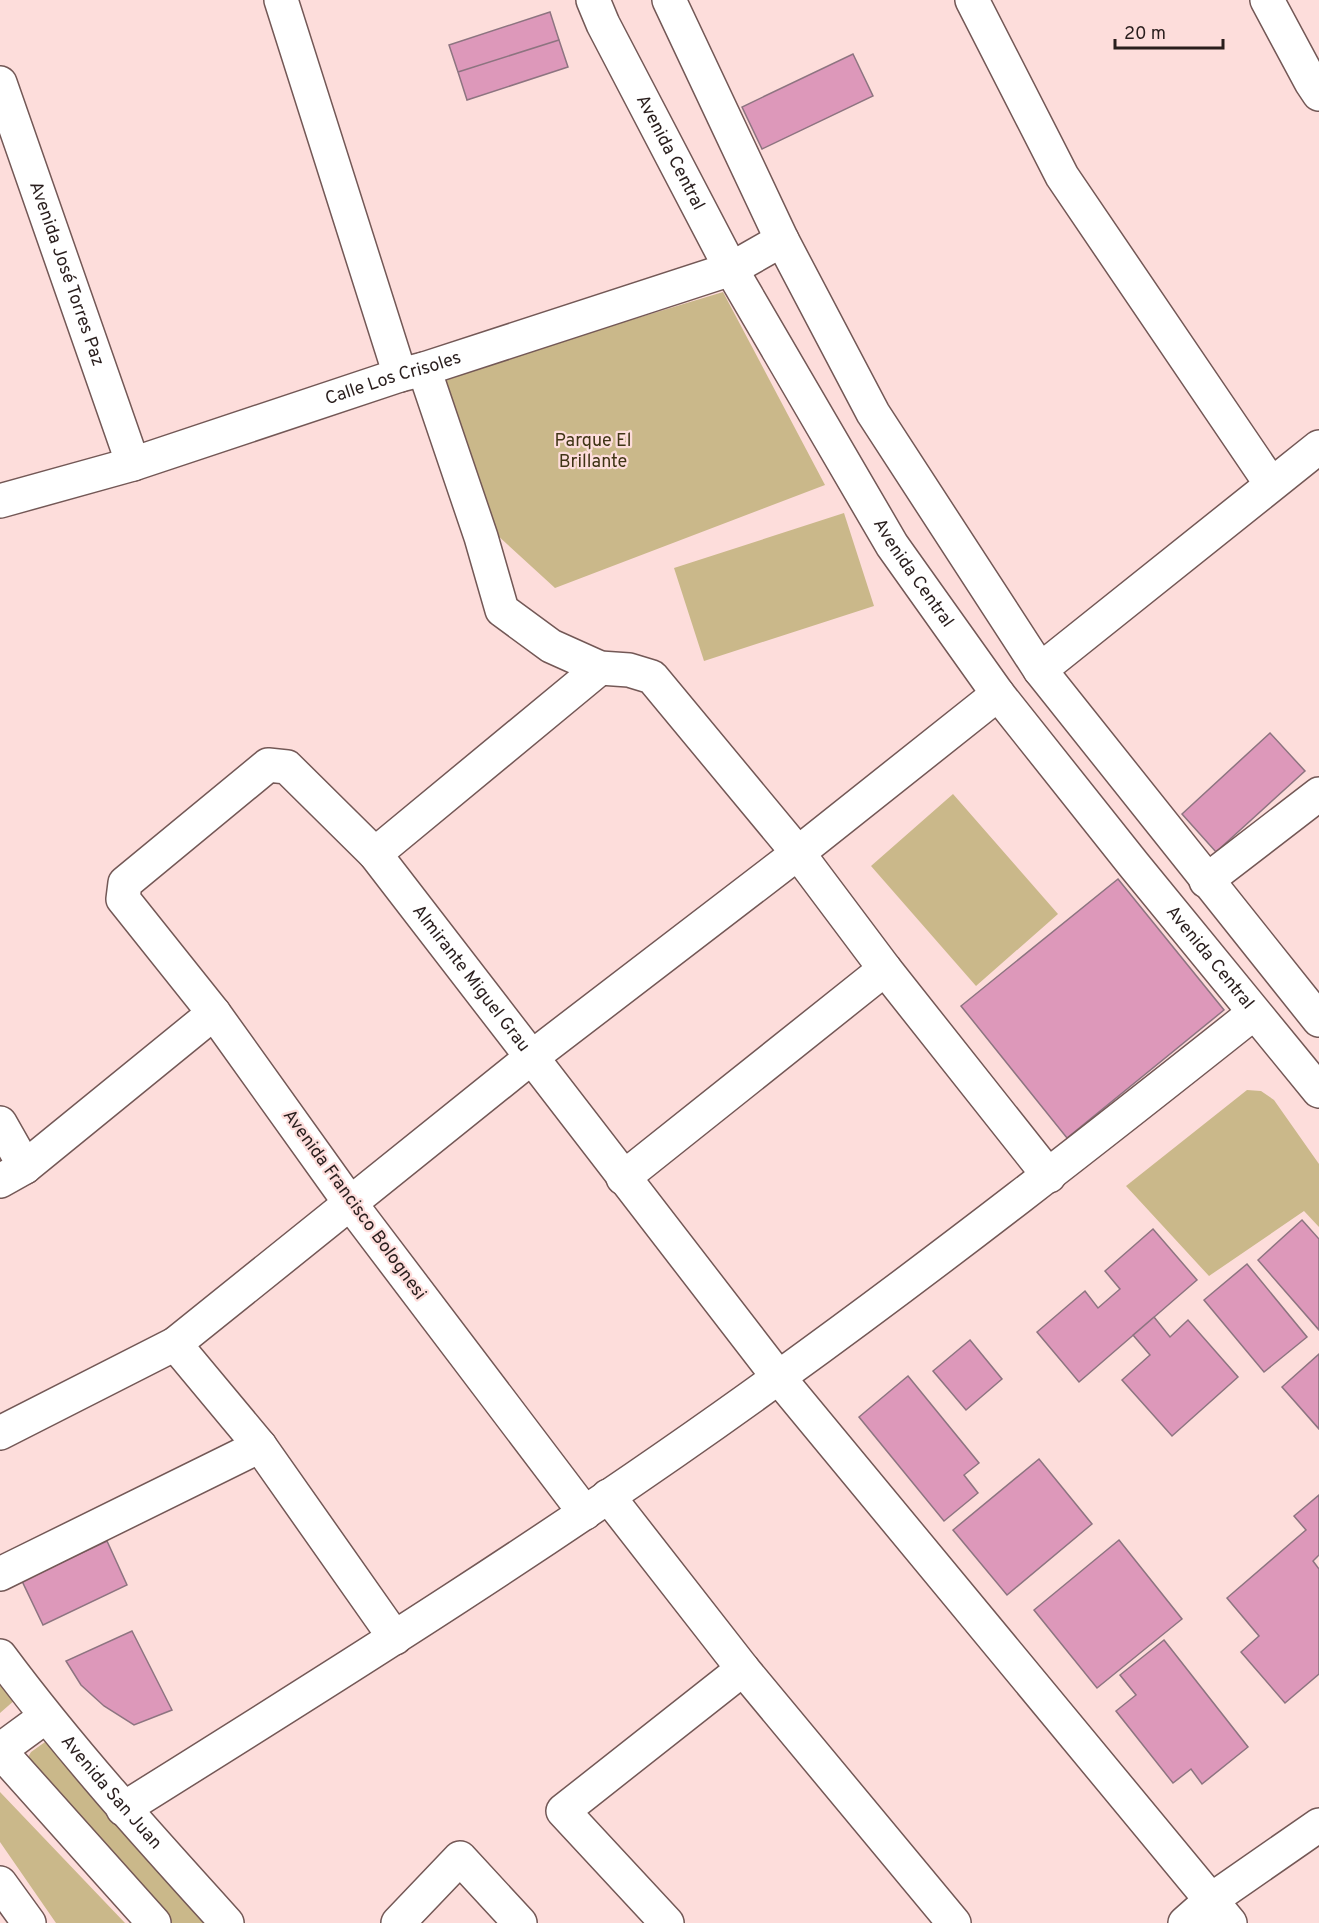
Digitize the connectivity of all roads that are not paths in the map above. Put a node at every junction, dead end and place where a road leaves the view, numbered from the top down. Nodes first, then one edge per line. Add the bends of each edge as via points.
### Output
1 (281, 0) edge
2 (593, 0) edge
3 (669, 0) edge
4 (972, 0) edge
5 (1267, 0) edge
6 (0, 83) edge
7 (1319, 94) edge
8 (782, 240) junction
9 (731, 269) junction
10 (412, 372) junction
11 (1319, 447) edge
12 (133, 465) junction
13 (1271, 484) junction
14 (0, 501) edge
15 (600, 668) junction
16 (1040, 670) junction
17 (998, 694) junction
18 (1319, 794) edge
19 (798, 853) junction
20 (375, 854) junction
21 (1206, 881) junction
22 (123, 899) joint
23 (885, 969) junction
24 (214, 1013) junction
25 (1254, 1013) junction
26 (1319, 1020) edge
27 (532, 1057) junction
28 (1319, 1091) edge
29 (0, 1123) edge
30 (12, 1174) edge
31 (1049, 1176) junction
32 (623, 1178) junction
33 (351, 1203) junction
34 (175, 1344) junction
35 (778, 1378) junction
36 (0, 1432) edge
37 (260, 1446) junction
38 (597, 1505) junction
39 (0, 1574) edge
40 (395, 1638) junction
41 (0, 1656) edge
42 (743, 1669) junction
43 (45, 1717) junction
44 (0, 1750) edge
45 (123, 1809) junction
46 (1319, 1825) edge
47 (0, 1883) edge
48 (1221, 1912) edge
49 (29, 1923) edge
50 (154, 1923) edge
51 (227, 1923) edge
52 (398, 1923) edge
53 (520, 1923) edge
54 (667, 1923) edge
55 (954, 1923) edge
56 (1185, 1923) edge

1 - 10 street
2 - 9 street, Avenida Central
3 - 8 street
4 - 13 street via 1062,176
5 - 7 street
6 - 12 street, Avenida José Torres Paz
8 - 9 street, Calle Los Crisoles
8 - 16 street via 873,413
9 - 10 street, Calle Los Crisoles
9 - 17 street, Avenida Central via 892,545
10 - 12 street, Calle Los Crisoles
10 - 15 street via 481,537 502,610 551,646
11 - 13 street
12 - 14 street, Calle Los Crisoles
13 - 16 street
15 - 19 street via 652,677
15 - 20 street
16 - 21 street
17 - 19 street
17 - 25 street, Avenida Central
18 - 21 street
19 - 23 street
19 - 27 street
20 - 22 street, Almirante Miguel Grau via 288,767 268,765 124,883
20 - 27 street, Almirante Miguel Grau
21 - 26 street
22 - 24 street, Avenida Francisco Bolognesi
23 - 31 street
23 - 32 street
24 - 30 street
24 - 33 street, Avenida Francisco Bolognesi
25 - 28 street, Avenida Central
25 - 31 street
27 - 32 street, Almirante Miguel Grau
27 - 33 street
29 - 30 street
31 - 35 street
32 - 35 street, Almirante Miguel Grau
33 - 34 street
33 - 38 street, Avenida Francisco Bolognesi
34 - 36 street
34 - 37 street
35 - 38 street
35 - 48 street, Almirante Miguel Grau
37 - 39 street
37 - 40 street
38 - 40 street
38 - 42 street, Avenida Francisco Bolognesi
40 - 45 street
41 - 43 street, Avenida San Juan
42 - 54 street via 563,1811
42 - 55 street, Avenida Francisco Bolognesi
43 - 44 street
43 - 45 street, Avenida San Juan
44 - 50 street
45 - 51 street, Avenida San Juan
46 - 48 street
47 - 49 street
48 - 56 street
52 - 53 street via 460,1858

